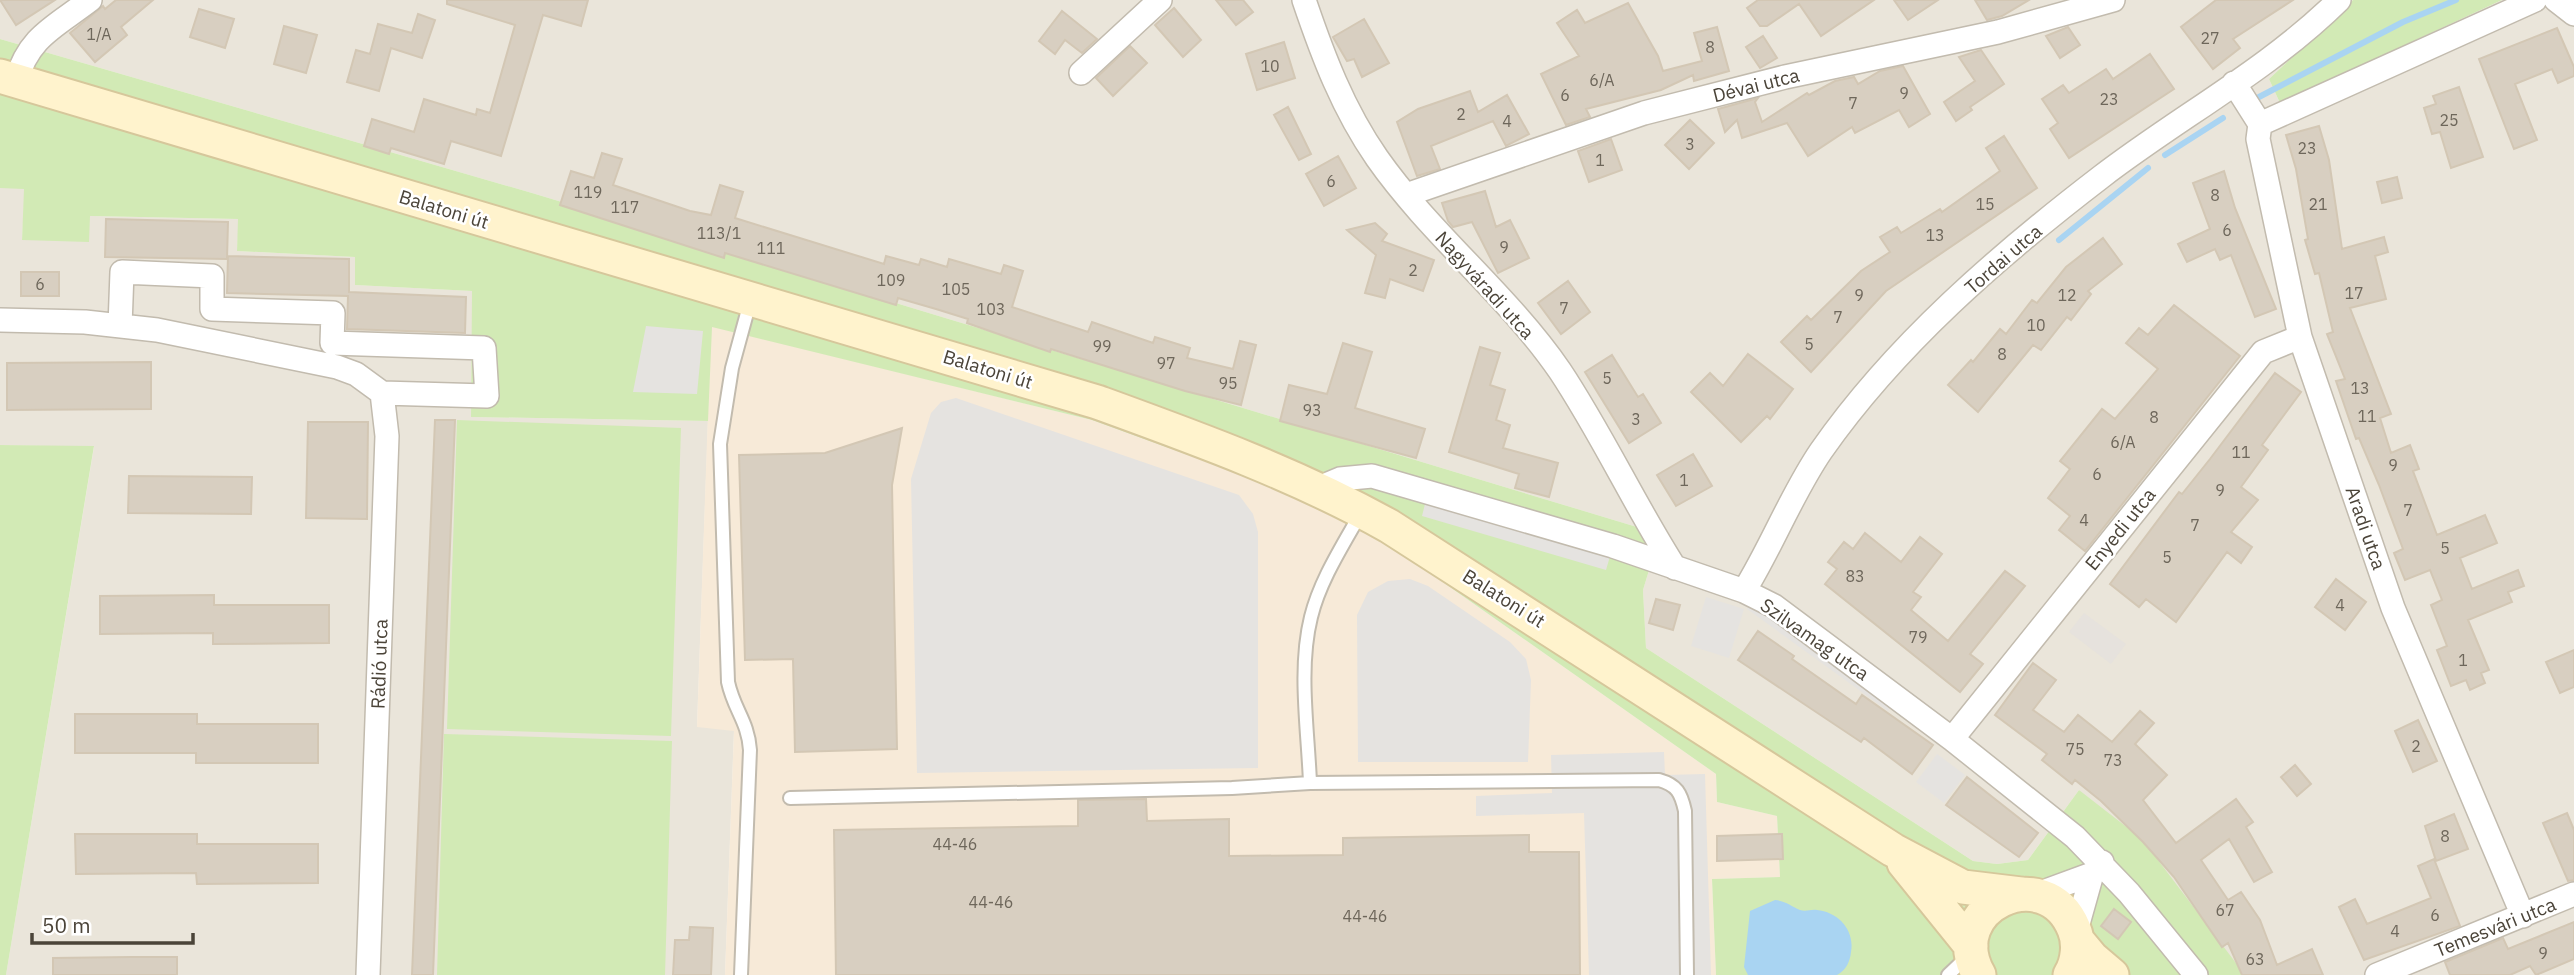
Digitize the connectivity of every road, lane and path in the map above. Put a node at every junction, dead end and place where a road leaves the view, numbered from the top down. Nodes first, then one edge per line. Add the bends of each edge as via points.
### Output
1 (90, 0) edge
2 (1160, 0) edge
3 (1304, 0) edge
4 (2113, 0) edge
5 (2339, 0) edge
6 (2535, 0) edge
7 (2556, 0) edge
8 (2574, 13) edge
9 (1081, 73) dead end
10 (8, 78) edge
11 (2234, 83) junction
12 (2260, 124) junction
13 (1406, 195) junction
14 (749, 308) junction
15 (212, 309) junction
16 (0, 320) edge
17 (120, 326) junction
18 (2300, 337) junction
19 (211, 341) junction
20 (343, 343) junction
21 (349, 371) junction
22 (382, 393) junction
23 (1339, 500) junction
24 (1675, 568) junction
25 (1730, 592) junction
26 (1952, 739) junction
27 (1310, 783) junction
28 (790, 798) dead end
29 (1893, 850) junction
30 (2097, 868) junction
31 (2028, 894) junction
32 (2574, 894) edge
33 (2523, 916) junction
34 (2077, 936) junction
35 (1967, 962) edge
36 (368, 975) edge
37 (741, 975) edge
38 (1687, 975) edge
39 (2070, 975) edge
40 (2112, 975) edge
41 (2196, 975) edge
42 (2377, 975) edge

1 - 10 street via 32,45
2 - 9 street
3 - 13 street, Nagyváradi utca via 1353,121
4 - 13 street, Dévai utca via 1998,32 1785,77 1644,113
5 - 11 street, Tordai utca via 2281,52
6 - 12 street
7 - 8 street
10 - 14 main road, Balatoni út
11 - 12 street, Aradi utca
11 - 25 street, Tordai utca via 2036,229 1890,364 1818,455
12 - 18 street, Aradi utca via 2258,139
13 - 24 street, Nagyváradi utca via 1530,332 1560,372
14 - 23 main road, Balatoni út via 1097,402 1240,455
14 - 37 lane via 732,368 720,444 728,682 748,727 750,750
15 - 17 street via 212,276 122,272
15 - 19 street
15 - 20 street via 333,313 332,343
16 - 17 street
17 - 19 street
18 - 26 street, Enyedi utca via 2263,352
18 - 33 street, Aradi utca via 2393,608
19 - 21 street
20 - 21 street
20 - 22 street via 484,348 487,396
21 - 22 street
22 - 36 street, Rádió utca via 387,436
23 - 24 street, Szilvamag utca via 1340,478 1362,475
23 - 27 lane via 1305,652
23 - 29 main road, Balatoni út via 1572,641
24 - 25 street, Szilvamag utca
25 - 26 street, Szilvamag utca via 1773,606
26 - 30 street, Szilvamag utca
27 - 28 lane
27 - 38 lane via 1628,779 1673,784 1685,811
29 - 31 main road, Balatoni út via 1963,887
29 - 35 main road, Balatoni út
30 - 31 street
30 - 34 street
30 - 41 street, Szilvamag utca
31 - 34 main road via 2060,908
31 - 35 main road via 2006,897 1981,916
32 - 33 street, Temesvári utca
33 - 42 street, Temesvári utca
34 - 39 main road via 2077,956
34 - 40 main road via 2092,958

